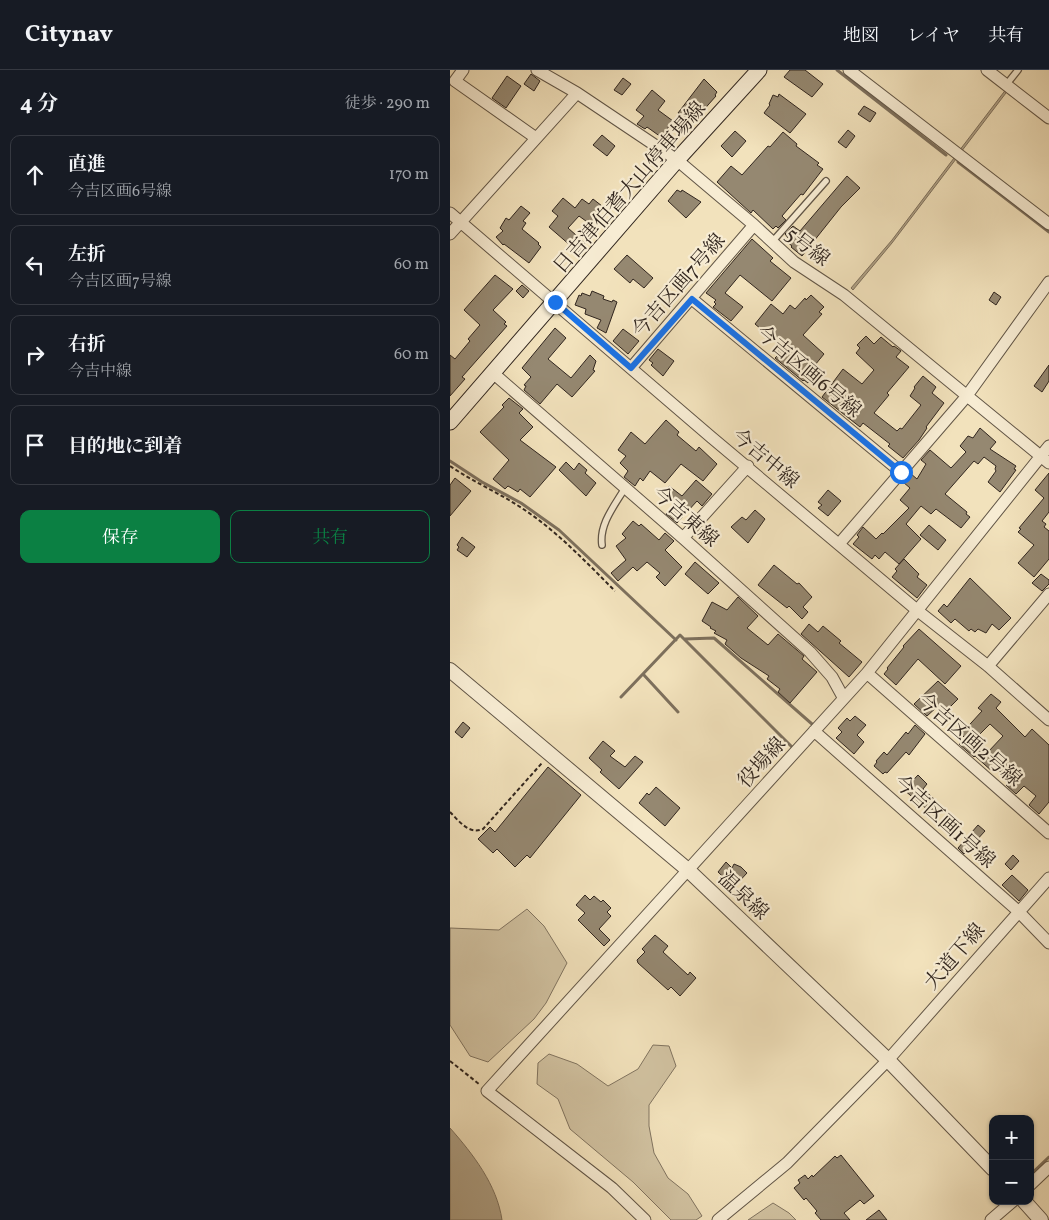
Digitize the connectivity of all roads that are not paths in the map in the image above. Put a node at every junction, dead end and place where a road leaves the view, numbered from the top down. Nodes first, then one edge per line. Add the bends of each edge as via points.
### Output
1 (463, 70) edge
2 (537, 70) edge
3 (759, 70) edge
4 (850, 70) edge
5 (987, 70) edge
6 (1018, 70) edge
7 (453, 79) edge
8 (1006, 85) junction
9 (577, 93) junction
10 (1049, 118) edge
11 (536, 138) junction
12 (677, 160) junction
13 (826, 181) dead end
14 (450, 212) edge
15 (461, 221) junction
16 (1049, 224) edge
17 (754, 225) junction
18 (450, 234) edge
19 (772, 242) junction
20 (1049, 282) edge
21 (692, 299) junction
22 (555, 302) junction
23 (631, 368) junction
24 (493, 373) junction
25 (966, 397) junction
26 (450, 422) edge
27 (1049, 446) edge
28 (1045, 460) edge
29 (748, 466) junction
30 (901, 472) junction
31 (625, 488) junction
32 (683, 538) junction
33 (839, 544) junction
34 (602, 545) dead end
35 (1049, 594) edge
36 (918, 610) junction
37 (988, 666) junction
38 (450, 670) edge
39 (866, 673) junction
40 (843, 697) junction
41 (1049, 720) edge
42 (814, 731) junction
43 (1049, 833) edge
44 (688, 870) junction
45 (1049, 878) edge
46 (1018, 911) junction
47 (1049, 943) edge
48 (888, 1060) junction
49 (989, 1165) edge
50 (1049, 1167) edge
51 (1034, 1181) edge
52 (1008, 1205) edge
53 (1028, 1205) edge
54 (645, 1220) edge
55 (718, 1220) edge
56 (991, 1220) edge
57 (1041, 1220) edge

1 - 7 street
2 - 9 street, 5号線
3 - 12 main road, 日吉津伯耆大山停車場線
4 - 16 street
5 - 8 street
6 - 8 lane
7 - 11 street
8 - 10 street
9 - 11 street
9 - 12 street, 5号線
11 - 15 street
12 - 17 street, 5号線
12 - 22 main road, 日吉津伯耆大山停車場線
13 - 19 lane
14 - 15 street, 今吉中線
15 - 18 street
15 - 22 street, 今吉中線
17 - 19 street, 5号線
17 - 21 street, 今吉区画7号線
19 - 25 street, 5号線 via 794,262 844,295
20 - 25 street
21 - 23 street, 今吉区画7号線
21 - 30 street, 今吉区画6号線
22 - 23 street, 今吉中線
22 - 24 main road, 日吉津伯耆大山停車場線
23 - 29 street, 今吉中線
24 - 26 main road, 日吉津伯耆大山停車場線
24 - 31 street, 今吉東線
25 - 28 street, 5号線
25 - 30 street
27 - 28 street, 役場線
28 - 36 street, 役場線
29 - 32 street
29 - 33 street, 今吉中線
30 - 33 street
31 - 32 street, 今吉東線
31 - 34 lane via 603,527
32 - 40 street, 今吉東線 via 810,652
33 - 36 street, 今吉中線
35 - 37 street
36 - 37 street, 今吉中線
36 - 39 street, 役場線
37 - 41 street, 今吉中線
38 - 44 street, 温泉線
39 - 40 street, 役場線
39 - 43 street, 今吉区画2号線
40 - 42 street, 役場線
42 - 44 street, 役場線
42 - 46 street, 今吉区画1号線
44 - 48 street, 温泉線
44 - 54 street, 役場線 via 487,1091 612,1188
45 - 46 street, 大道下線
46 - 47 street, 今吉区画1号線
46 - 48 street, 大道下線
48 - 49 street, 温泉線
48 - 55 street, 大道下線 via 787,1163
50 - 51 street
52 - 56 street
53 - 57 street

